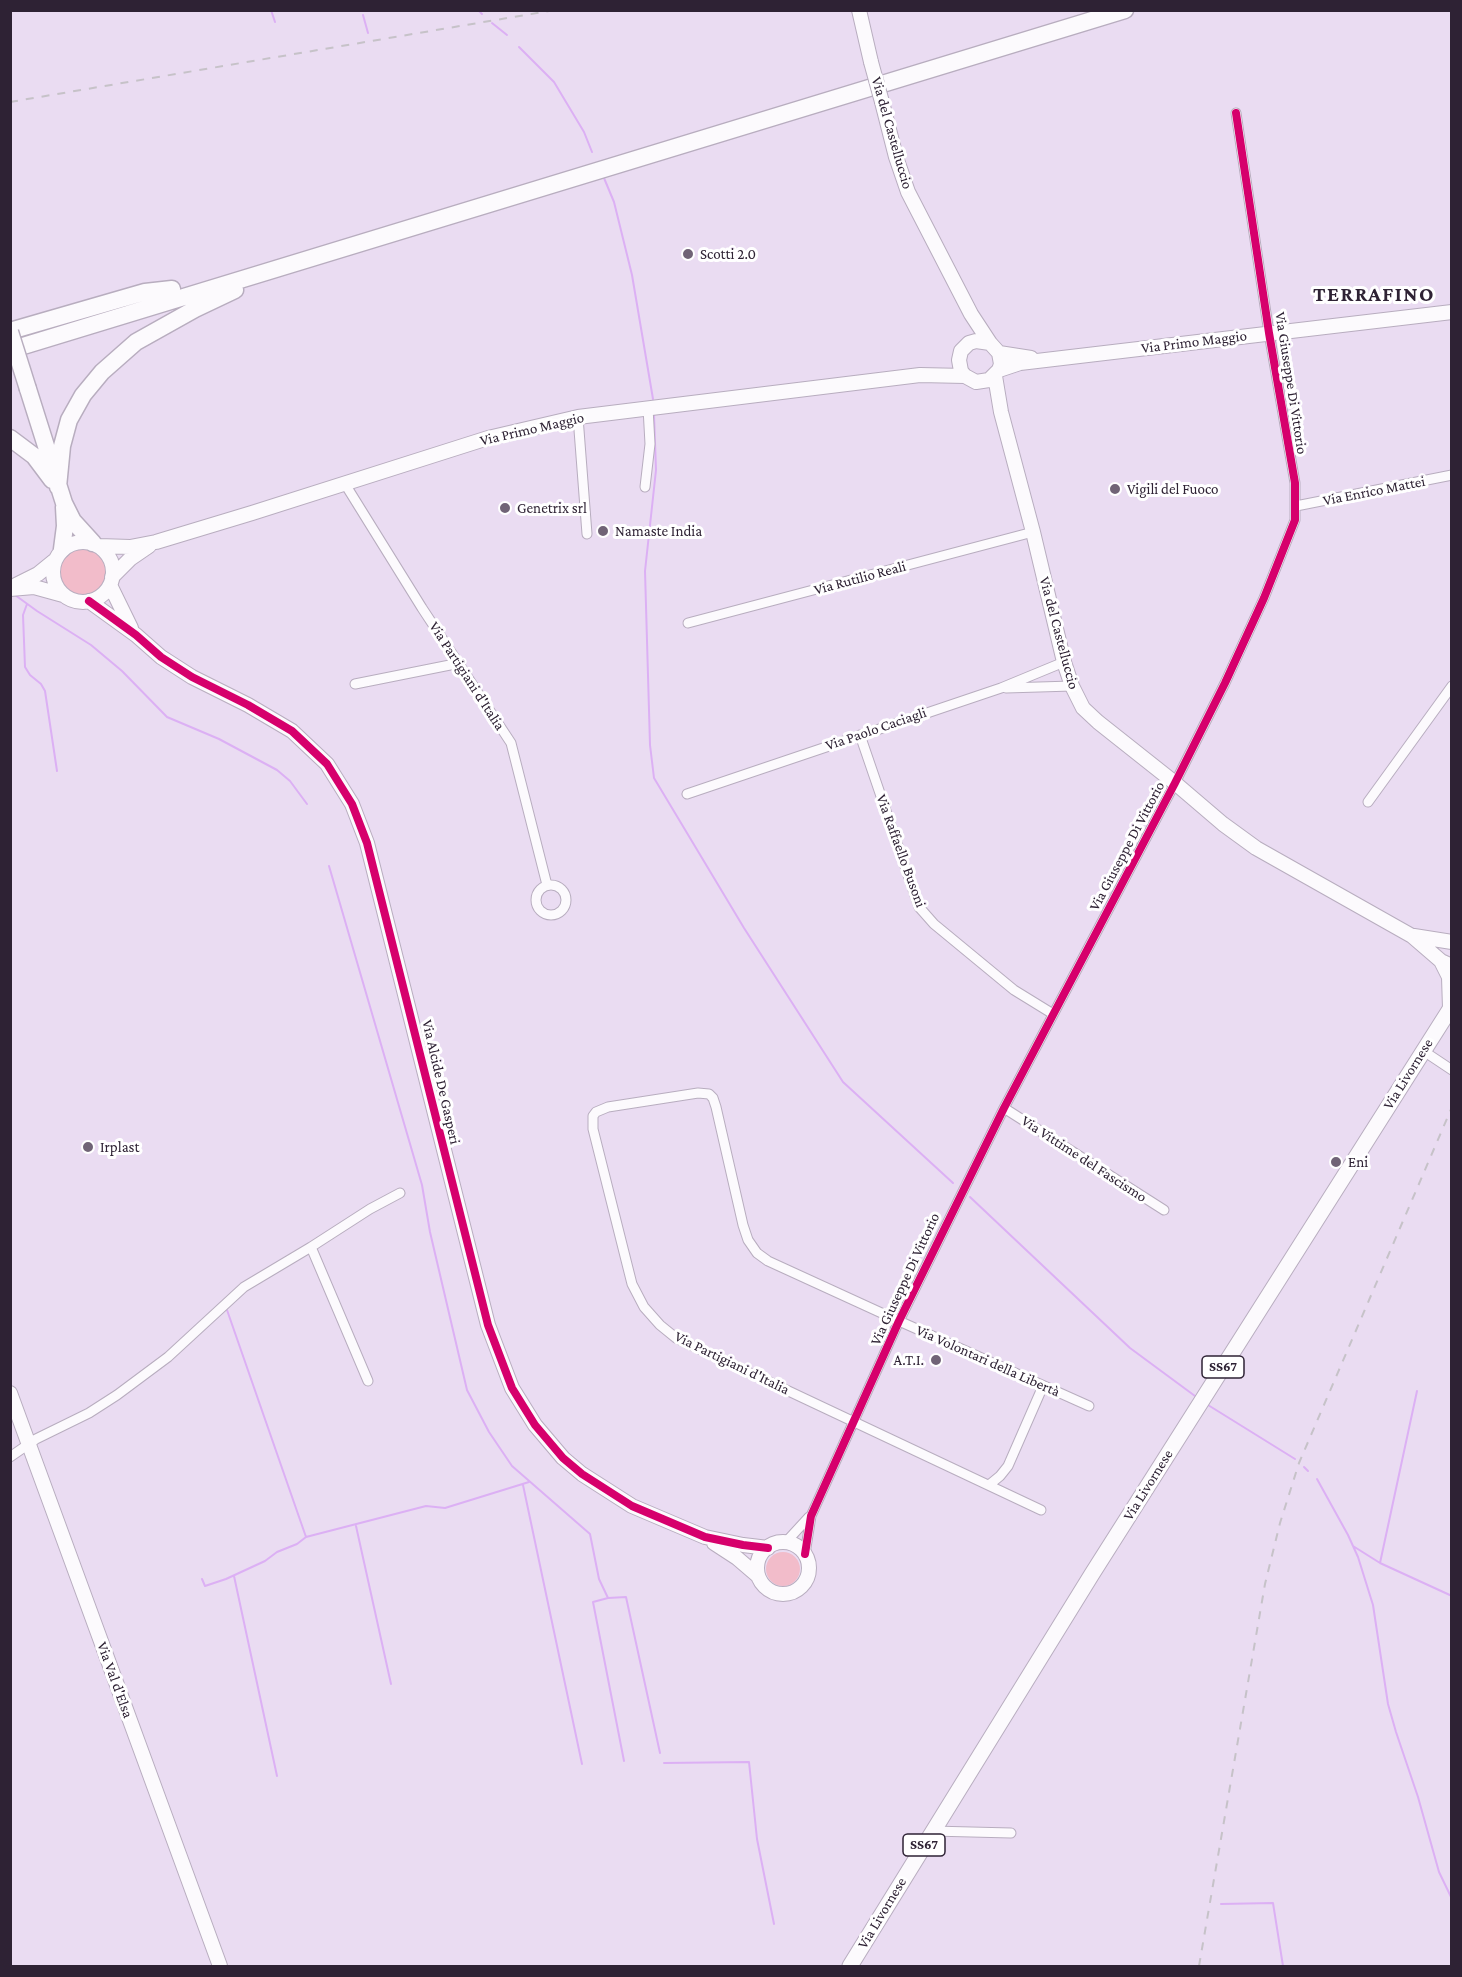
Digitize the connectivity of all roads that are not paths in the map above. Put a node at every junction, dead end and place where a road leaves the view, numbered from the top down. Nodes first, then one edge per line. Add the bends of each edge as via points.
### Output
1 (859, 10) edge
2 (1090, 10) edge
3 (1125, 10) edge
4 (1236, 113) dead end
5 (286, 265) junction
6 (172, 290) junction
7 (1452, 312) edge
8 (971, 314) junction
9 (10, 332) edge
10 (1269, 333) junction
11 (10, 338) edge
12 (994, 348) junction
13 (10, 350) edge
14 (961, 354) junction
15 (1045, 360) junction
16 (997, 373) junction
17 (920, 375) junction
18 (970, 379) junction
19 (648, 408) junction
20 (1000, 412) junction
21 (578, 417) junction
22 (10, 438) edge
23 (1452, 475) edge
24 (345, 484) junction
25 (645, 487) dead end
26 (61, 495) junction
27 (1296, 506) junction
28 (1033, 532) junction
29 (587, 534) dead end
30 (156, 542) junction
31 (96, 545) junction
32 (58, 555) junction
33 (111, 581) junction
34 (10, 588) edge
35 (63, 595) junction
36 (89, 601) junction
37 (687, 623) dead end
38 (136, 635) junction
39 (1064, 662) junction
40 (460, 663) junction
41 (355, 684) dead end
42 (1072, 686) junction
43 (1452, 686) edge
44 (1001, 688) junction
45 (860, 735) junction
46 (1175, 783) junction
47 (687, 794) dead end
48 (1368, 802) dead end
49 (547, 885) dead end
50 (1412, 936) junction
51 (1452, 942) edge
52 (1446, 963) edge
53 (1451, 1007) edge
54 (1053, 1014) junction
55 (1422, 1050) junction
56 (1452, 1070) edge
57 (698, 1093) joint
58 (1004, 1108) junction
59 (400, 1193) dead end
60 (1164, 1210) dead end
61 (311, 1247) junction
62 (899, 1321) junction
63 (368, 1381) dead end
64 (1043, 1386) junction
65 (10, 1393) edge
66 (1089, 1406) dead end
67 (855, 1422) junction
68 (30, 1443) junction
69 (10, 1457) edge
70 (989, 1485) junction
71 (1041, 1510) dead end
72 (811, 1516) junction
73 (705, 1537) junction
74 (786, 1542) junction
75 (768, 1548) junction
76 (805, 1554) junction
77 (758, 1576) junction
78 (933, 1831) junction
79 (1011, 1833) dead end
80 (220, 1966) edge
81 (851, 1966) edge

1 - 8 street, Via del Castelluccio, bridge via 908,192
2 - 6 highway
3 - 5 highway
4 - 10 street, Via Giuseppe Di Vittorio
5 - 13 highway
5 - 26 highway via 136,342 102,372 69,420 62,446
6 - 9 highway via 145,292
6 - 11 highway
7 - 10 street, Via Primo Maggio
8 - 12 street, Via del Castelluccio
8 - 14 street
9 - 26 highway, bridge
10 - 15 street, Via Primo Maggio
10 - 27 street, Via Giuseppe Di Vittorio
12 - 14 street, Via Primo Maggio via 976,341
12 - 15 street, Via Primo Maggio
12 - 16 street via 1001,364
14 - 17 street, Via Primo Maggio
14 - 18 street via 961,371
15 - 16 street, Via Primo Maggio via 1020,363
16 - 18 street, Via Primo Maggio via 989,381
16 - 20 street, Via del Castelluccio
17 - 18 street, Via Primo Maggio
17 - 19 street, Via Primo Maggio
18 - 20 street
19 - 21 street, Via Primo Maggio
19 - 25 street via 650,444
20 - 28 street, Via del Castelluccio
21 - 24 street, Via Primo Maggio via 488,438
21 - 29 street
22 - 26 highway via 34,456
23 - 27 street, Via Enrico Mattei
24 - 30 street, Via Primo Maggio
24 - 40 street, Via Partigiani d'Italia
26 - 31 highway via 73,521
26 - 32 highway via 65,526
27 - 46 street, Via Giuseppe Di Vittorio via 1293,528 1264,598
28 - 37 street, Via Rutilio Reali
28 - 39 street, Via del Castelluccio
30 - 31 street, Via Primo Maggio via 130,547
30 - 33 street, Via Primo Maggio via 130,559
31 - 32 street via 77,542
31 - 33 street via 110,560
32 - 34 street via 32,577
32 - 35 street via 54,579
33 - 36 street via 101,596
33 - 38 street, Via Alcide De Gasperi
34 - 35 street via 34,587
35 - 36 street
36 - 38 street, Via Alcide De Gasperi
38 - 73 street, Via Alcide De Gasperi via 192,677 292,731 327,764 341,785 367,843 481,1301 512,1388 535,1425 582,1474 632,1506
39 - 42 street, Via del Castelluccio
39 - 44 street, Via Paolo Caciagli
40 - 41 street
40 - 49 street, Via Partigiani d'Italia via 511,742
42 - 44 street
42 - 46 street, Via del Castelluccio via 1088,713
43 - 48 street
44 - 45 street, Via Paolo Caciagli
45 - 47 street, Via Paolo Caciagli
45 - 54 street, Via Raffaello Busoni via 919,907 1014,990
46 - 50 street, Via del Castelluccio via 1256,848
46 - 54 street, Via Giuseppe Di Vittorio
50 - 51 street, Via del Castelluccio
50 - 52 street, Via del Castelluccio
52 - 53 street, Via del Castelluccio
53 - 55 main road, Via Livornese / SS67
54 - 58 street, Via Giuseppe Di Vittorio
55 - 56 street
55 - 78 main road, Via Livornese / SS67
57 - 62 street, Via Volontari della Libertà via 709,1094 715,1102 743,1225 757,1253
57 - 67 street, Via Partigiani d'Italia via 608,1107 593,1116 593,1129 636,1295 651,1316 676,1338
58 - 60 street, Via Vittime del Fascismo
58 - 62 street, Via Giuseppe Di Vittorio
59 - 61 street
61 - 63 street
61 - 68 street via 244,1287 168,1357 117,1395
62 - 64 street, Via Volontari della Libertà
62 - 67 street, Via Giuseppe Di Vittorio
64 - 66 street, Via Volontari della Libertà
64 - 70 street, Via Volontari della Libertà via 1008,1466
65 - 68 street, Via Val d'Elsa
67 - 70 street, Via Partigiani d'Italia
67 - 72 street, Via Giuseppe Di Vittorio
68 - 69 street
68 - 80 street, Via Val d'Elsa
70 - 71 street, Via Partigiani d'Italia
72 - 74 street, Via Giuseppe Di Vittorio
72 - 76 street, Via Giuseppe Di Vittorio
73 - 75 street, Via Alcide De Gasperi
73 - 77 street, Via Alcide De Gasperi
74 - 75 street
74 - 76 street
75 - 77 street via 759,1558
76 - 77 street via 810,1569 808,1577 791,1594 768,1590
78 - 79 street
78 - 81 main road, Via Livornese / SS67

